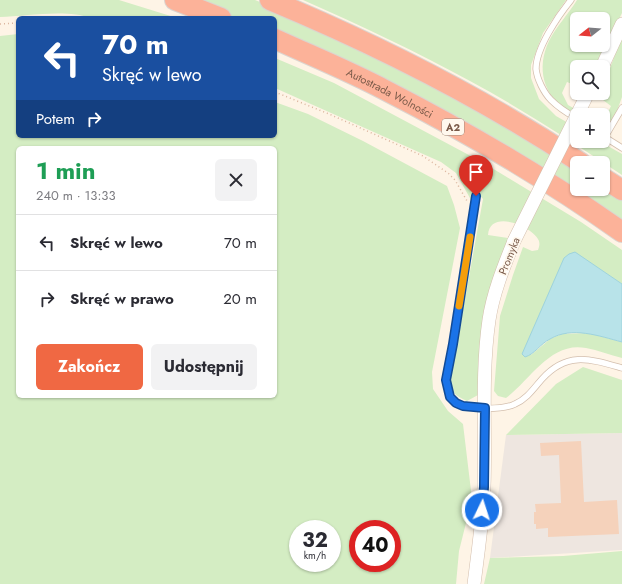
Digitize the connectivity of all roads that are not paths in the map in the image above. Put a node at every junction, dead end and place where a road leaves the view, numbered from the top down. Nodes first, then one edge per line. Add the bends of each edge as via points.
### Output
1 (175, 0) edge
2 (270, 0) edge
3 (571, 0) edge
4 (216, 16) edge
5 (622, 24) edge
6 (277, 40) edge
7 (605, 60) edge
8 (622, 108) edge
9 (570, 115) edge
10 (610, 127) edge
11 (570, 129) edge
12 (610, 140) edge
13 (622, 148) edge
14 (570, 156) edge
15 (610, 182) edge
16 (622, 190) edge
17 (476, 196) dead end
18 (622, 232) edge
19 (622, 368) edge
20 (485, 408) junction
21 (474, 584) edge

1 - 4 highway
2 - 14 highway via 358,38 423,71 509,118
3 - 9 lane via 547,37 538,56 536,70 540,84 550,99
5 - 7 street
6 - 18 highway, Autostrada Wolności / A2 via 384,89 459,130 534,174
8 - 10 lane
11 - 20 street, Promyka, bridge via 504,265 489,318 484,373
12 - 13 lane
15 - 16 highway
17 - 20 lane via 446,380 450,397 456,403
19 - 20 lane via 587,359 568,361 553,368 516,404 506,408
20 - 21 street, Promyka via 484,487

